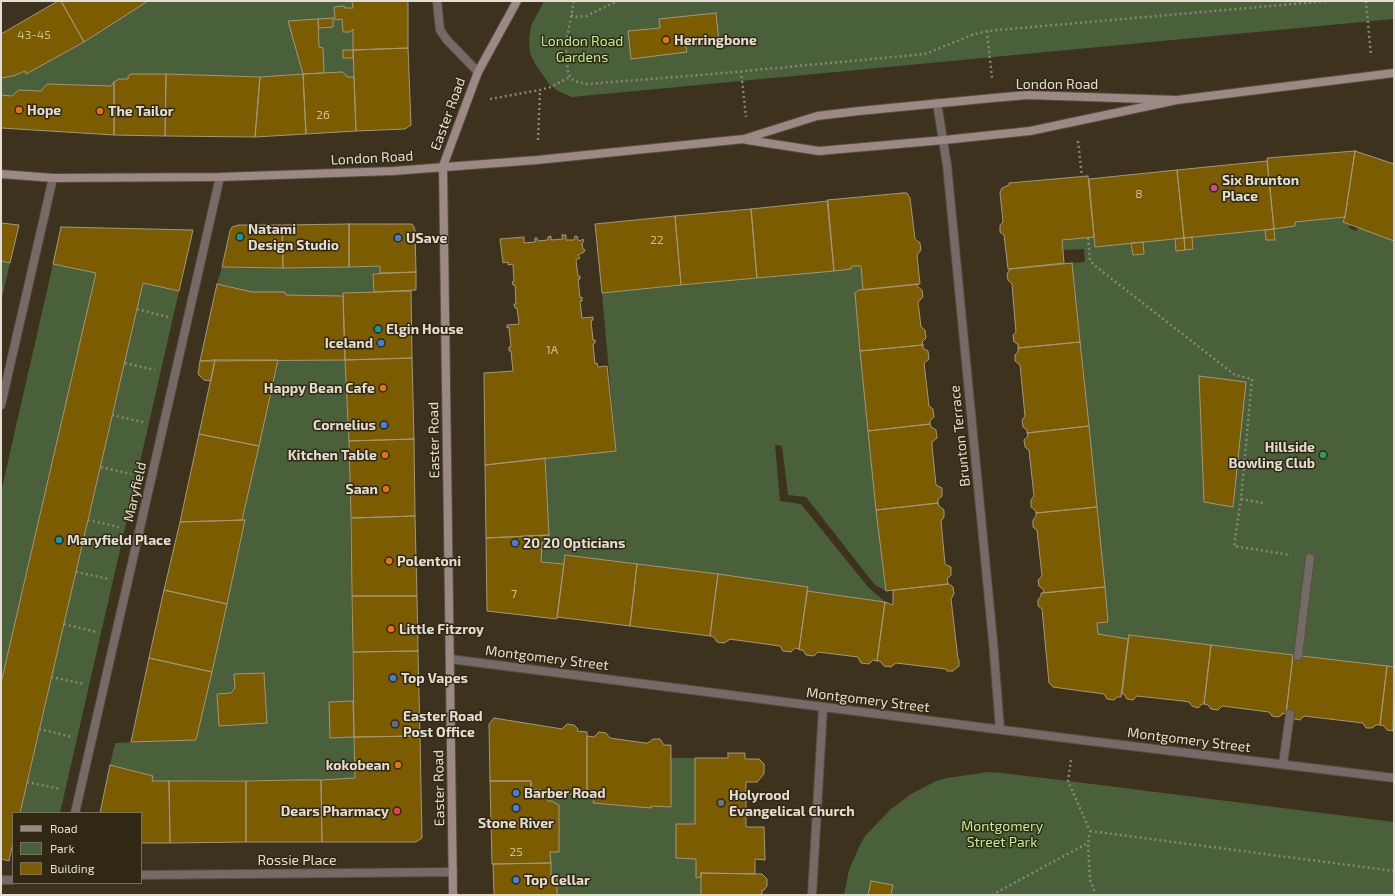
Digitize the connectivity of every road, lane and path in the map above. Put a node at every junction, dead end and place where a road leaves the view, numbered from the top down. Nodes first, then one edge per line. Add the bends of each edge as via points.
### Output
1 (437, 1) edge
2 (517, 1) edge
3 (574, 1) edge
4 (618, 1) edge
5 (1327, 1) edge
6 (1366, 1) edge
7 (571, 15) junction
8 (987, 31) junction
9 (741, 71) junction
10 (478, 72) junction
11 (1394, 73) edge
12 (1373, 76) junction
13 (570, 77) junction
14 (540, 90) junction
15 (993, 98) junction
16 (1177, 100) junction
17 (937, 103) junction
18 (466, 104) junction
19 (1076, 121) junction
20 (746, 139) junction
21 (944, 140) junction
22 (537, 160) junction
23 (443, 166) junction
24 (1, 174) edge
25 (220, 177) junction
26 (1082, 177) dead end
27 (53, 178) junction
28 (1088, 238) dead end
29 (137, 309) dead end
30 (173, 318) dead end
31 (125, 363) dead end
32 (161, 371) dead end
33 (1, 406) edge
34 (112, 415) dead end
35 (149, 423) dead end
36 (100, 467) dead end
37 (137, 476) dead end
38 (1241, 498) junction
39 (1262, 503) dead end
40 (88, 520) dead end
41 (125, 528) dead end
42 (1310, 558) joint
43 (76, 572) dead end
44 (113, 580) dead end
45 (64, 624) dead end
46 (101, 633) dead end
47 (1298, 656) dead end
48 (450, 659) junction
49 (51, 677) dead end
50 (89, 685) dead end
51 (823, 707) junction
52 (1290, 714) dead end
53 (39, 729) dead end
54 (1000, 729) junction
55 (77, 738) dead end
56 (1074, 739) junction
57 (1283, 764) junction
58 (1394, 778) edge
59 (27, 782) dead end
60 (65, 790) dead end
61 (75, 812) edge
62 (1090, 831) junction
63 (1088, 843) junction
64 (1394, 871) edge
65 (453, 872) junction
66 (142, 874) edge
67 (1, 880) edge
68 (12, 880) edge
69 (453, 895) edge
70 (812, 895) edge
71 (992, 895) edge
72 (1096, 895) edge

1 - 10 street via 440,30 446,40
2 - 10 main road, Easter Road
3 - 7 path
4 - 7 path via 586,16
5 - 8 path
6 - 12 path
7 - 13 path via 566,52
8 - 9 path via 925,54
8 - 15 path
9 - 13 path via 595,84 580,83
9 - 20 path
10 - 18 main road, Easter Road
11 - 12 main road, London Road
12 - 16 main road, London Road
13 - 14 path
14 - 18 path
14 - 22 path
15 - 16 main road, London Road via 1027,95
15 - 17 main road, London Road
16 - 19 main road, London Road
17 - 20 main road, London Road via 817,116
17 - 21 street
18 - 23 main road, Easter Road
19 - 21 main road, London Road via 1030,131
19 - 26 path
20 - 21 main road, London Road via 819,151
20 - 22 main road, London Road
21 - 54 street, Brunton Terrace
22 - 23 main road, London Road
23 - 25 main road, London Road via 393,171
23 - 48 main road, Easter Road
24 - 27 main road, London Road
25 - 27 main road, London Road
25 - 61 street, Maryfield
27 - 33 street
28 - 38 path via 1090,260 1094,265 1235,375 1252,379
29 - 30 path
31 - 32 path
34 - 35 path
36 - 37 path
38 - 39 path
38 - 42 path via 1234,546
40 - 41 path
42 - 47 street
43 - 44 path
45 - 46 path
48 - 51 street, Montgomery Street
48 - 65 main road, Easter Road
49 - 50 path
51 - 54 street, Montgomery Street
51 - 70 street
52 - 57 street
53 - 55 path
54 - 56 street, Montgomery Street
56 - 57 street, Montgomery Street
56 - 62 path via 1068,780
57 - 58 street, Montgomery Street
59 - 60 path
62 - 63 path
62 - 64 path
63 - 71 path
63 - 72 path via 1090,880
65 - 66 street, Rossie Place
65 - 69 main road, Easter Road
67 - 68 street

